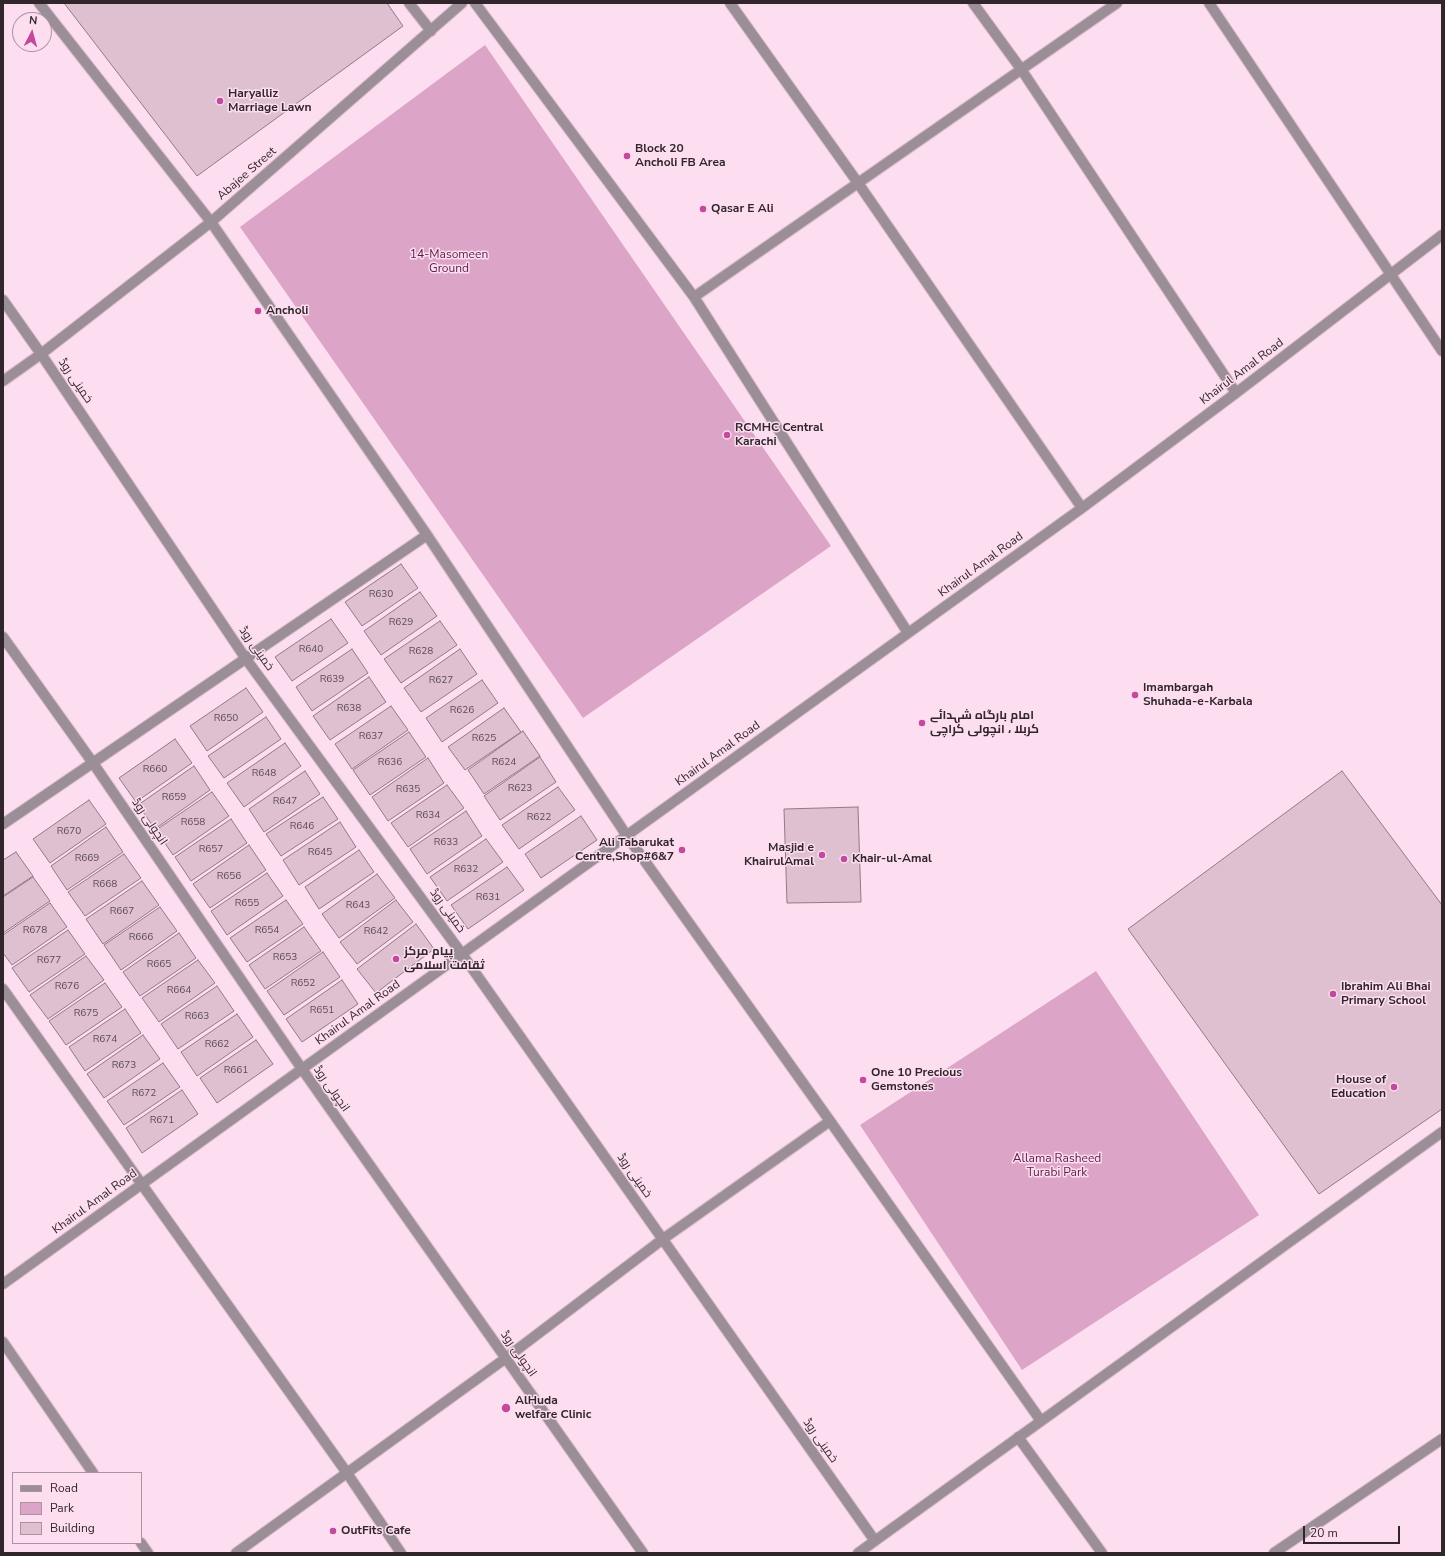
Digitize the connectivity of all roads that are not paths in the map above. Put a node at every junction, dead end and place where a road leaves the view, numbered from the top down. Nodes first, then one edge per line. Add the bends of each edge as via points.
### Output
1 (40, 3) edge
2 (409, 3) edge
3 (462, 3) edge
4 (475, 3) edge
5 (730, 3) edge
6 (973, 3) edge
7 (1117, 3) edge
8 (1209, 3) edge
9 (431, 31) junction
10 (1021, 69) junction
11 (858, 183) junction
12 (211, 222) junction
13 (1442, 235) edge
14 (1390, 274) junction
15 (694, 297) junction
16 (3, 300) edge
17 (1442, 351) edge
18 (41, 354) junction
19 (3, 381) edge
20 (1236, 393) junction
21 (1082, 508) junction
22 (427, 535) junction
23 (908, 633) junction
24 (3, 637) edge
25 (246, 659) junction
26 (93, 763) junction
27 (3, 824) edge
28 (627, 836) junction
29 (462, 954) junction
30 (3, 989) edge
31 (302, 1069) junction
32 (830, 1120) junction
33 (1442, 1132) edge
34 (142, 1184) junction
35 (663, 1240) junction
36 (3, 1284) edge
37 (3, 1342) edge
38 (506, 1358) junction
39 (1041, 1421) junction
40 (1018, 1437) junction
41 (1442, 1439) edge
42 (92, 1472) edge
43 (347, 1473) junction
44 (875, 1541) junction
45 (142, 1544) edge
46 (148, 1553) edge
47 (236, 1553) edge
48 (401, 1553) edge
49 (643, 1553) edge
50 (858, 1553) edge
51 (1102, 1553) edge
52 (1274, 1553) edge

1 - 12 street
2 - 9 street
3 - 9 street, Abajee Street
4 - 15 street
5 - 11 street
6 - 10 street
7 - 10 street
8 - 14 street
9 - 12 street, Abajee Street
10 - 11 street
10 - 20 street
11 - 15 street
11 - 21 street
12 - 18 street, Abajee Street
12 - 22 street
13 - 14 street, Khairul Amal Road
14 - 17 street
14 - 20 street, Khairul Amal Road
15 - 23 street
16 - 18 street, خمینی روڈ
18 - 19 street, Abajee Street
18 - 25 street, خمینی روڈ
20 - 21 street, Khairul Amal Road
21 - 23 street, Khairul Amal Road
22 - 25 street
22 - 28 street
23 - 28 street, Khairul Amal Road
24 - 26 street, انچولی روڈ
25 - 26 street
25 - 29 street, خمینی روڈ
26 - 27 street
26 - 31 street, انچولی روڈ
28 - 29 street, Khairul Amal Road
28 - 32 street
29 - 31 street, Khairul Amal Road
29 - 35 street, خمینی روڈ
30 - 34 street
31 - 34 street, Khairul Amal Road
31 - 38 street, انچولی روڈ
32 - 35 street
32 - 39 street
33 - 39 street
34 - 36 street, Khairul Amal Road
34 - 43 street
35 - 38 street
35 - 44 street, خمینی روڈ
37 - 42 street
38 - 43 street
38 - 49 street, انچولی روڈ
39 - 40 street
40 - 44 street
40 - 51 street
41 - 52 street
43 - 47 street
43 - 48 street
44 - 50 street
45 - 46 street

